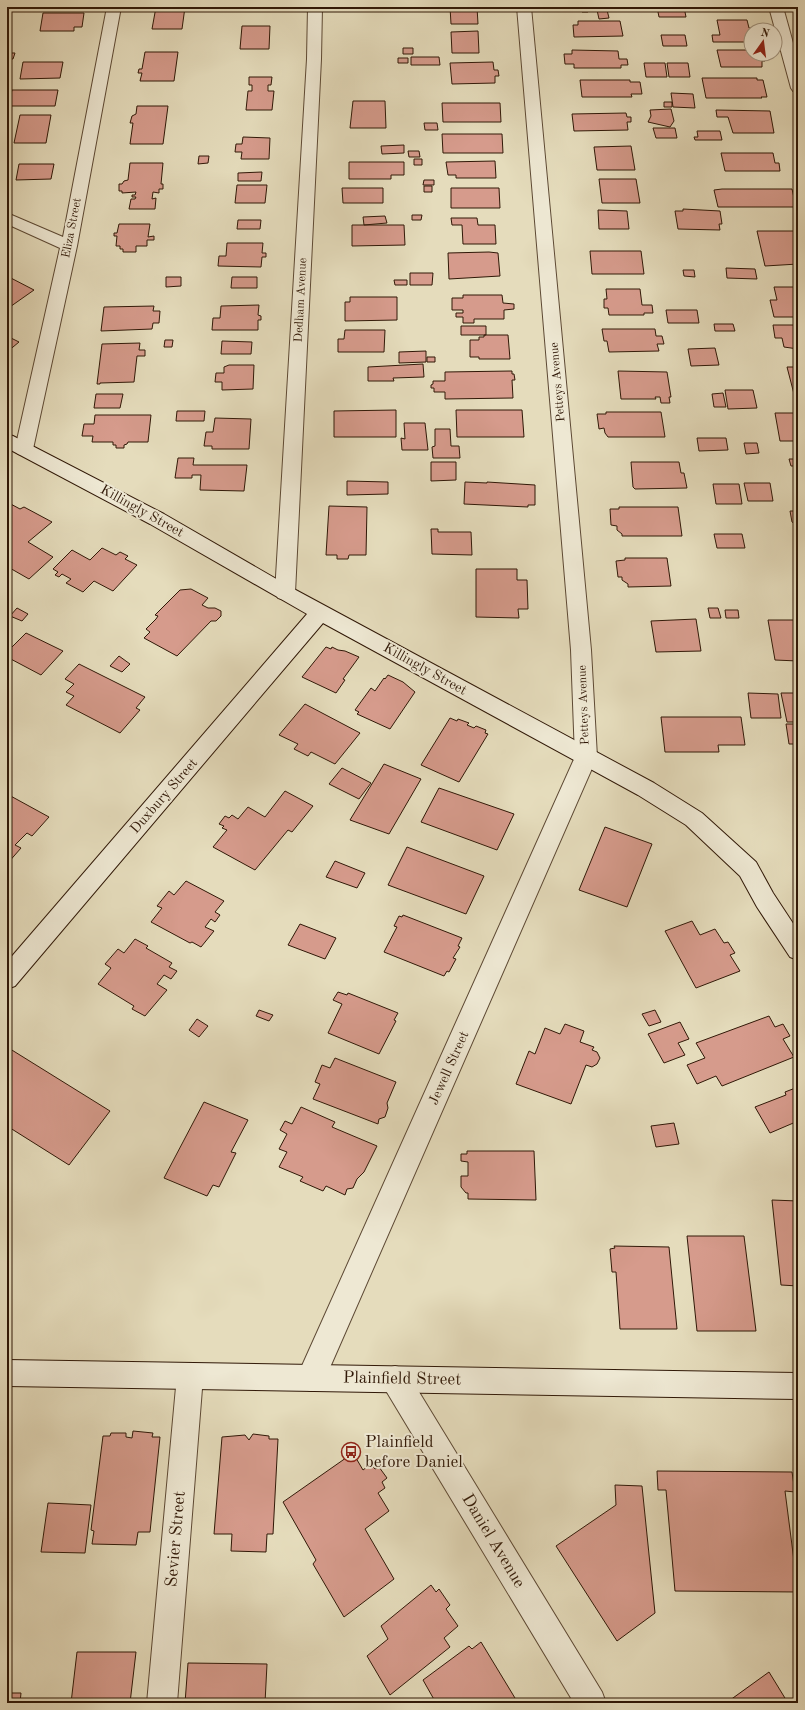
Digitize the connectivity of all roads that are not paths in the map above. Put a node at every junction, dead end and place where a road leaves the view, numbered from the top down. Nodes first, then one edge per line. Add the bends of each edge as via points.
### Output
1 (114, 7) edge
2 (315, 7) edge
3 (524, 7) edge
4 (776, 7) edge
5 (798, 88) edge
6 (7, 218) edge
7 (69, 246) junction
8 (16, 444) edge
9 (286, 593) junction
10 (321, 612) junction
11 (586, 757) junction
12 (798, 950) edge
13 (7, 979) edge
14 (7, 1373) edge
15 (190, 1376) junction
16 (311, 1378) junction
17 (395, 1380) junction
18 (798, 1386) edge
19 (162, 1703) edge
20 (591, 1703) edge

1 - 7 street, Eliza Street
2 - 9 street, Dedham Avenue
3 - 11 street, Petteys Avenue via 581,650
4 - 5 street
6 - 7 street
7 - 8 street, Eliza Street
8 - 9 street, Killingly Street via 157,518
9 - 10 street, Killingly Street
10 - 11 street, Killingly Street
10 - 13 street, Duxbury Street
11 - 12 street, Killingly Street via 646,789 694,819 748,869
11 - 16 street, Jewell Street
14 - 15 street, Plainfield Street
15 - 16 street, Plainfield Street
15 - 19 street, Sevier Street
16 - 17 street, Plainfield Street
17 - 18 street, Plainfield Street
17 - 20 street, Daniel Avenue

